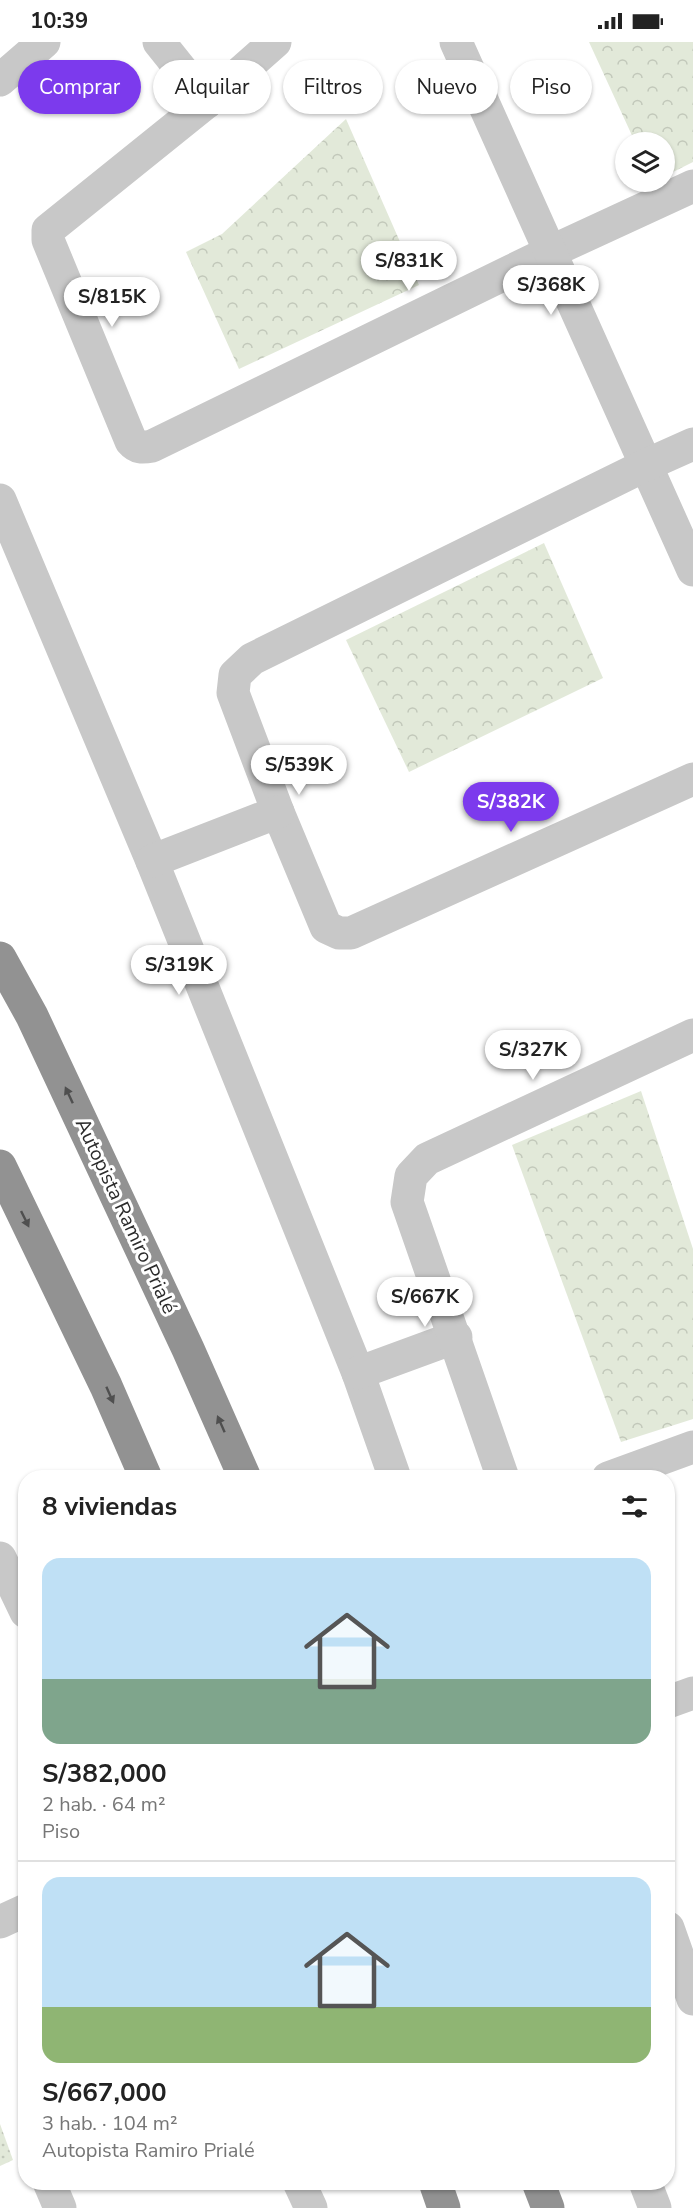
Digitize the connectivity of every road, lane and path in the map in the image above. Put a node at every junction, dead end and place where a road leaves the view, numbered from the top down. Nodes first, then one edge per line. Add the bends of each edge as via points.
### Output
1 (44, 42) edge
2 (159, 42) edge
3 (275, 42) edge
4 (456, 42) edge
5 (173, 60) edge
6 (255, 60) edge
7 (0, 80) edge
8 (192, 114) edge
9 (693, 186) edge
10 (550, 252) junction
11 (693, 444) edge
12 (646, 465) junction
13 (0, 500) edge
14 (693, 570) edge
15 (693, 779) edge
16 (278, 812) junction
17 (152, 861) junction
18 (0, 958) edge
19 (693, 1035) edge
20 (0, 1166) edge
21 (456, 1337) junction
22 (358, 1373) junction
23 (693, 1447) edge
24 (143, 1470) edge
25 (241, 1470) edge
26 (392, 1470) edge
27 (500, 1470) edge
28 (630, 1470) edge
29 (0, 1558) edge
30 (18, 1595) edge
31 (693, 1693) edge
32 (675, 1699) edge
33 (18, 1914) edge
34 (0, 1922) edge
35 (675, 1948) edge
36 (693, 1999) edge
37 (52, 2190) edge
38 (303, 2190) edge
39 (438, 2190) edge
40 (541, 2190) edge
41 (648, 2190) edge
42 (60, 2208) edge
43 (311, 2208) edge
44 (444, 2208) edge
45 (548, 2208) edge
46 (655, 2208) edge

1 - 7 street
2 - 5 street
3 - 6 street
4 - 10 street
8 - 10 street via 48,228 47,233 135,446 152,446
9 - 10 street
10 - 12 street
11 - 12 street
12 - 14 street
12 - 16 street via 252,659 235,675 233,693
13 - 17 street
15 - 16 street via 351,933 326,927
16 - 17 street
17 - 22 street
25 -> 18 highway, Autopista Ramiro Prialé via 32,1016
19 - 21 street via 427,1159 418,1167 411,1176 407,1202
20 -> 24 highway
21 - 22 street
21 - 27 street
22 - 26 street
23 - 28 street
29 - 30 street
31 - 32 street
33 - 34 street
35 - 36 street
37 - 42 street
38 - 43 street
39 - 44 highway
40 - 45 highway
41 - 46 street

